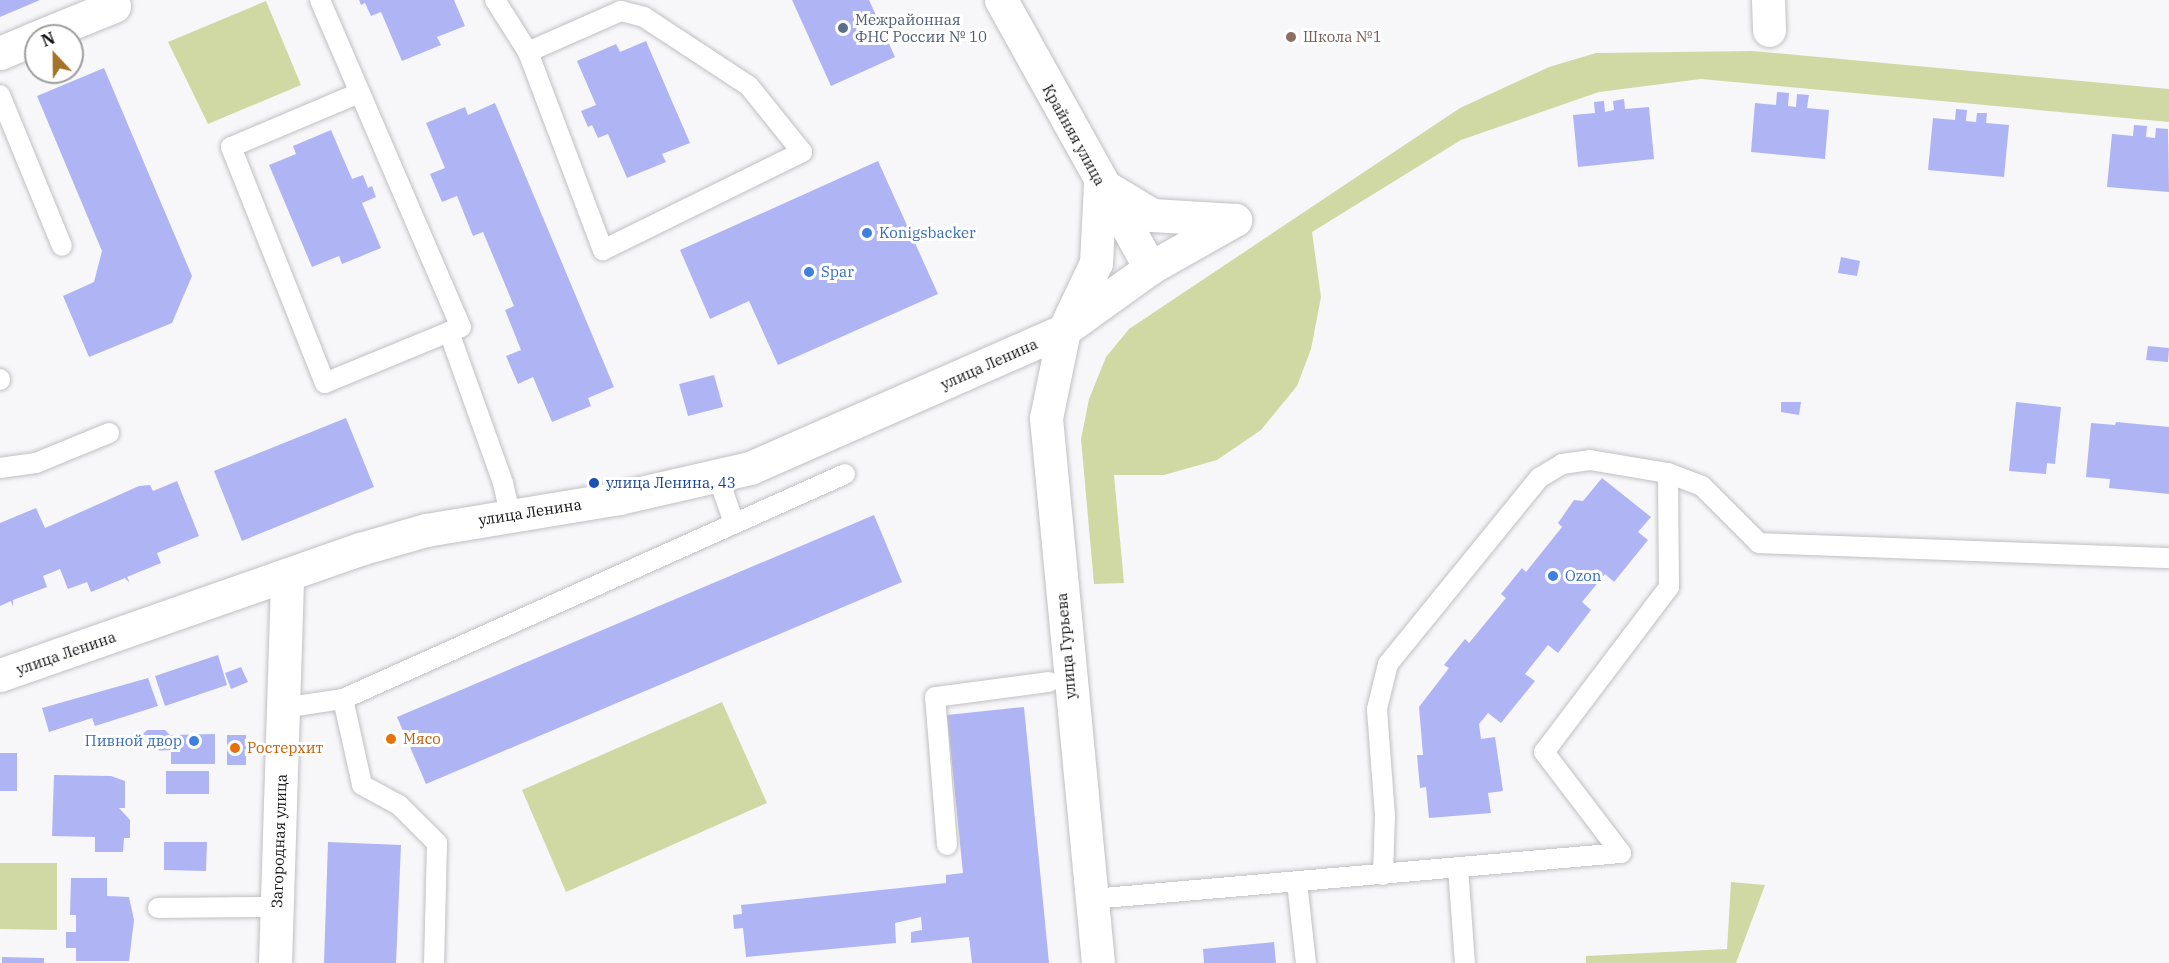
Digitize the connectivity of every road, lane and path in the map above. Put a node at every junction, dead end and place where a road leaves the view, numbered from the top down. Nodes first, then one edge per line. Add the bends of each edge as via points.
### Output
1 (320, 0) edge
2 (495, 0) edge
3 (1001, 0) edge
4 (120, 3) edge
5 (79, 9) edge
6 (57, 24) edge
7 (24, 43) edge
8 (0, 52) edge
9 (528, 52) junction
10 (359, 93) junction
11 (0, 95) edge
12 (1100, 183) junction
13 (62, 246) dead end
14 (1149, 268) junction
15 (1065, 330) junction
16 (449, 332) junction
17 (109, 433) dead end
18 (0, 468) edge
19 (1668, 473) junction
20 (845, 474) dead end
21 (718, 477) junction
22 (510, 514) junction
23 (734, 523) junction
24 (2169, 558) edge
25 (287, 576) junction
26 (0, 675) edge
27 (1049, 682) dead end
28 (343, 699) junction
29 (283, 708) junction
30 (947, 845) dead end
31 (1458, 868) junction
32 (1383, 875) junction
33 (1298, 882) junction
34 (1092, 899) junction
35 (277, 907) junction
36 (158, 908) dead end
37 (275, 963) edge
38 (434, 963) edge
39 (1098, 963) edge
40 (1306, 963) edge
41 (1465, 963) edge

1 - 10 lane
2 - 9 lane
3 - 12 street, Крайняя улица
4 - 5 street
5 - 6 street
7 - 8 street
9 - 9 lane via 603,250 802,152 749,86 644,16 621,11
10 - 16 lane via 460,327
10 - 16 lane via 231,147 325,383
11 - 13 lane
12 - 14 street, Крайняя улица
12 - 14 street, улица Ленина via 1152,216 1235,220
12 - 15 street, улица Гурьева via 1096,263
14 - 15 street, улица Ленина
15 - 21 street, улица Ленина via 750,468
15 - 34 street, улица Гурьева via 1046,418
16 - 22 lane via 503,483
17 - 18 lane via 36,463
19 - 24 lane via 1702,486 1759,543
19 - 31 lane via 1669,587 1544,752 1621,853
19 - 32 lane via 1590,460 1562,464 1539,478 1388,664 1377,709 1385,816
20 - 23 lane
21 - 22 street, улица Ленина via 619,498
21 - 23 lane
22 - 25 street, улица Ленина via 426,530
23 - 28 lane
25 - 26 street, улица Ленина
25 - 29 street, Загородная улица
27 - 30 lane via 935,698
28 - 29 lane
28 - 38 lane via 362,785 399,805 437,843
29 - 35 street, Загородная улица
31 - 32 lane
31 - 41 lane
32 - 33 lane
33 - 34 lane
33 - 40 lane
34 - 39 street, улица Гурьева
35 - 36 lane
35 - 37 street, Загородная улица

